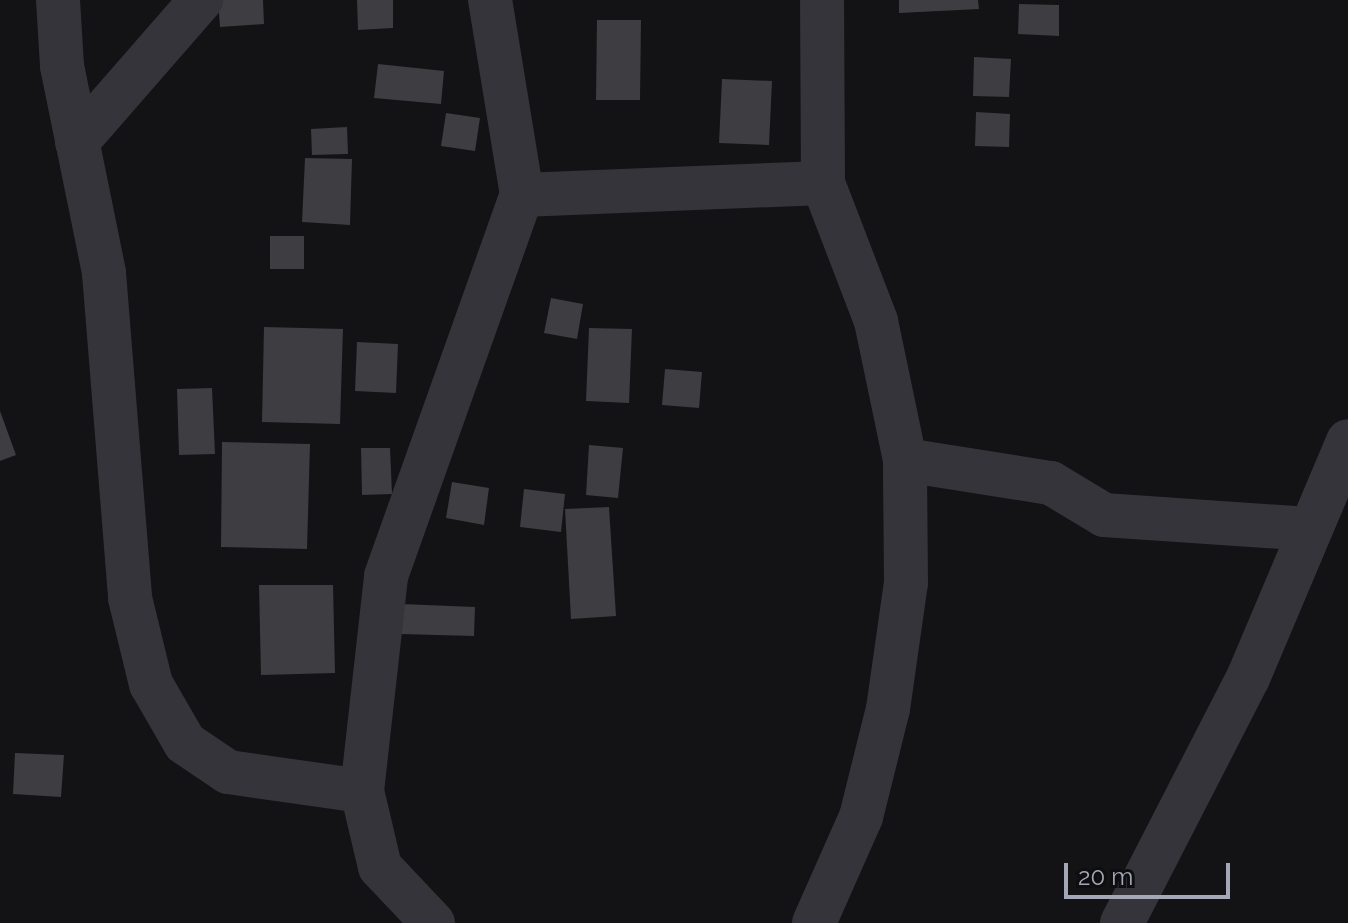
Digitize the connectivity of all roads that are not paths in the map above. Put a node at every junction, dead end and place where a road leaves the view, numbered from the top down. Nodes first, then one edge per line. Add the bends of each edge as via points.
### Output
1 (58, 0) edge
2 (201, 0) edge
3 (490, 0) edge
4 (822, 0) edge
5 (77, 142) junction
6 (823, 183) junction
7 (522, 195) junction
8 (1348, 441) edge
9 (905, 460) junction
10 (1310, 529) junction
11 (362, 791) junction
12 (433, 923) edge
13 (814, 923) edge
14 (1122, 923) edge

1 - 5 street via 62,66
2 - 5 street
3 - 7 street
4 - 6 street
5 - 11 street via 104,273 130,598 151,684 185,743 228,772
6 - 7 street
6 - 9 street via 876,321
7 - 11 street via 386,576
8 - 10 street
9 - 10 street via 1051,483 1104,515
9 - 13 street via 906,583 888,709 861,817
10 - 14 street via 1248,678
11 - 12 street via 380,867

